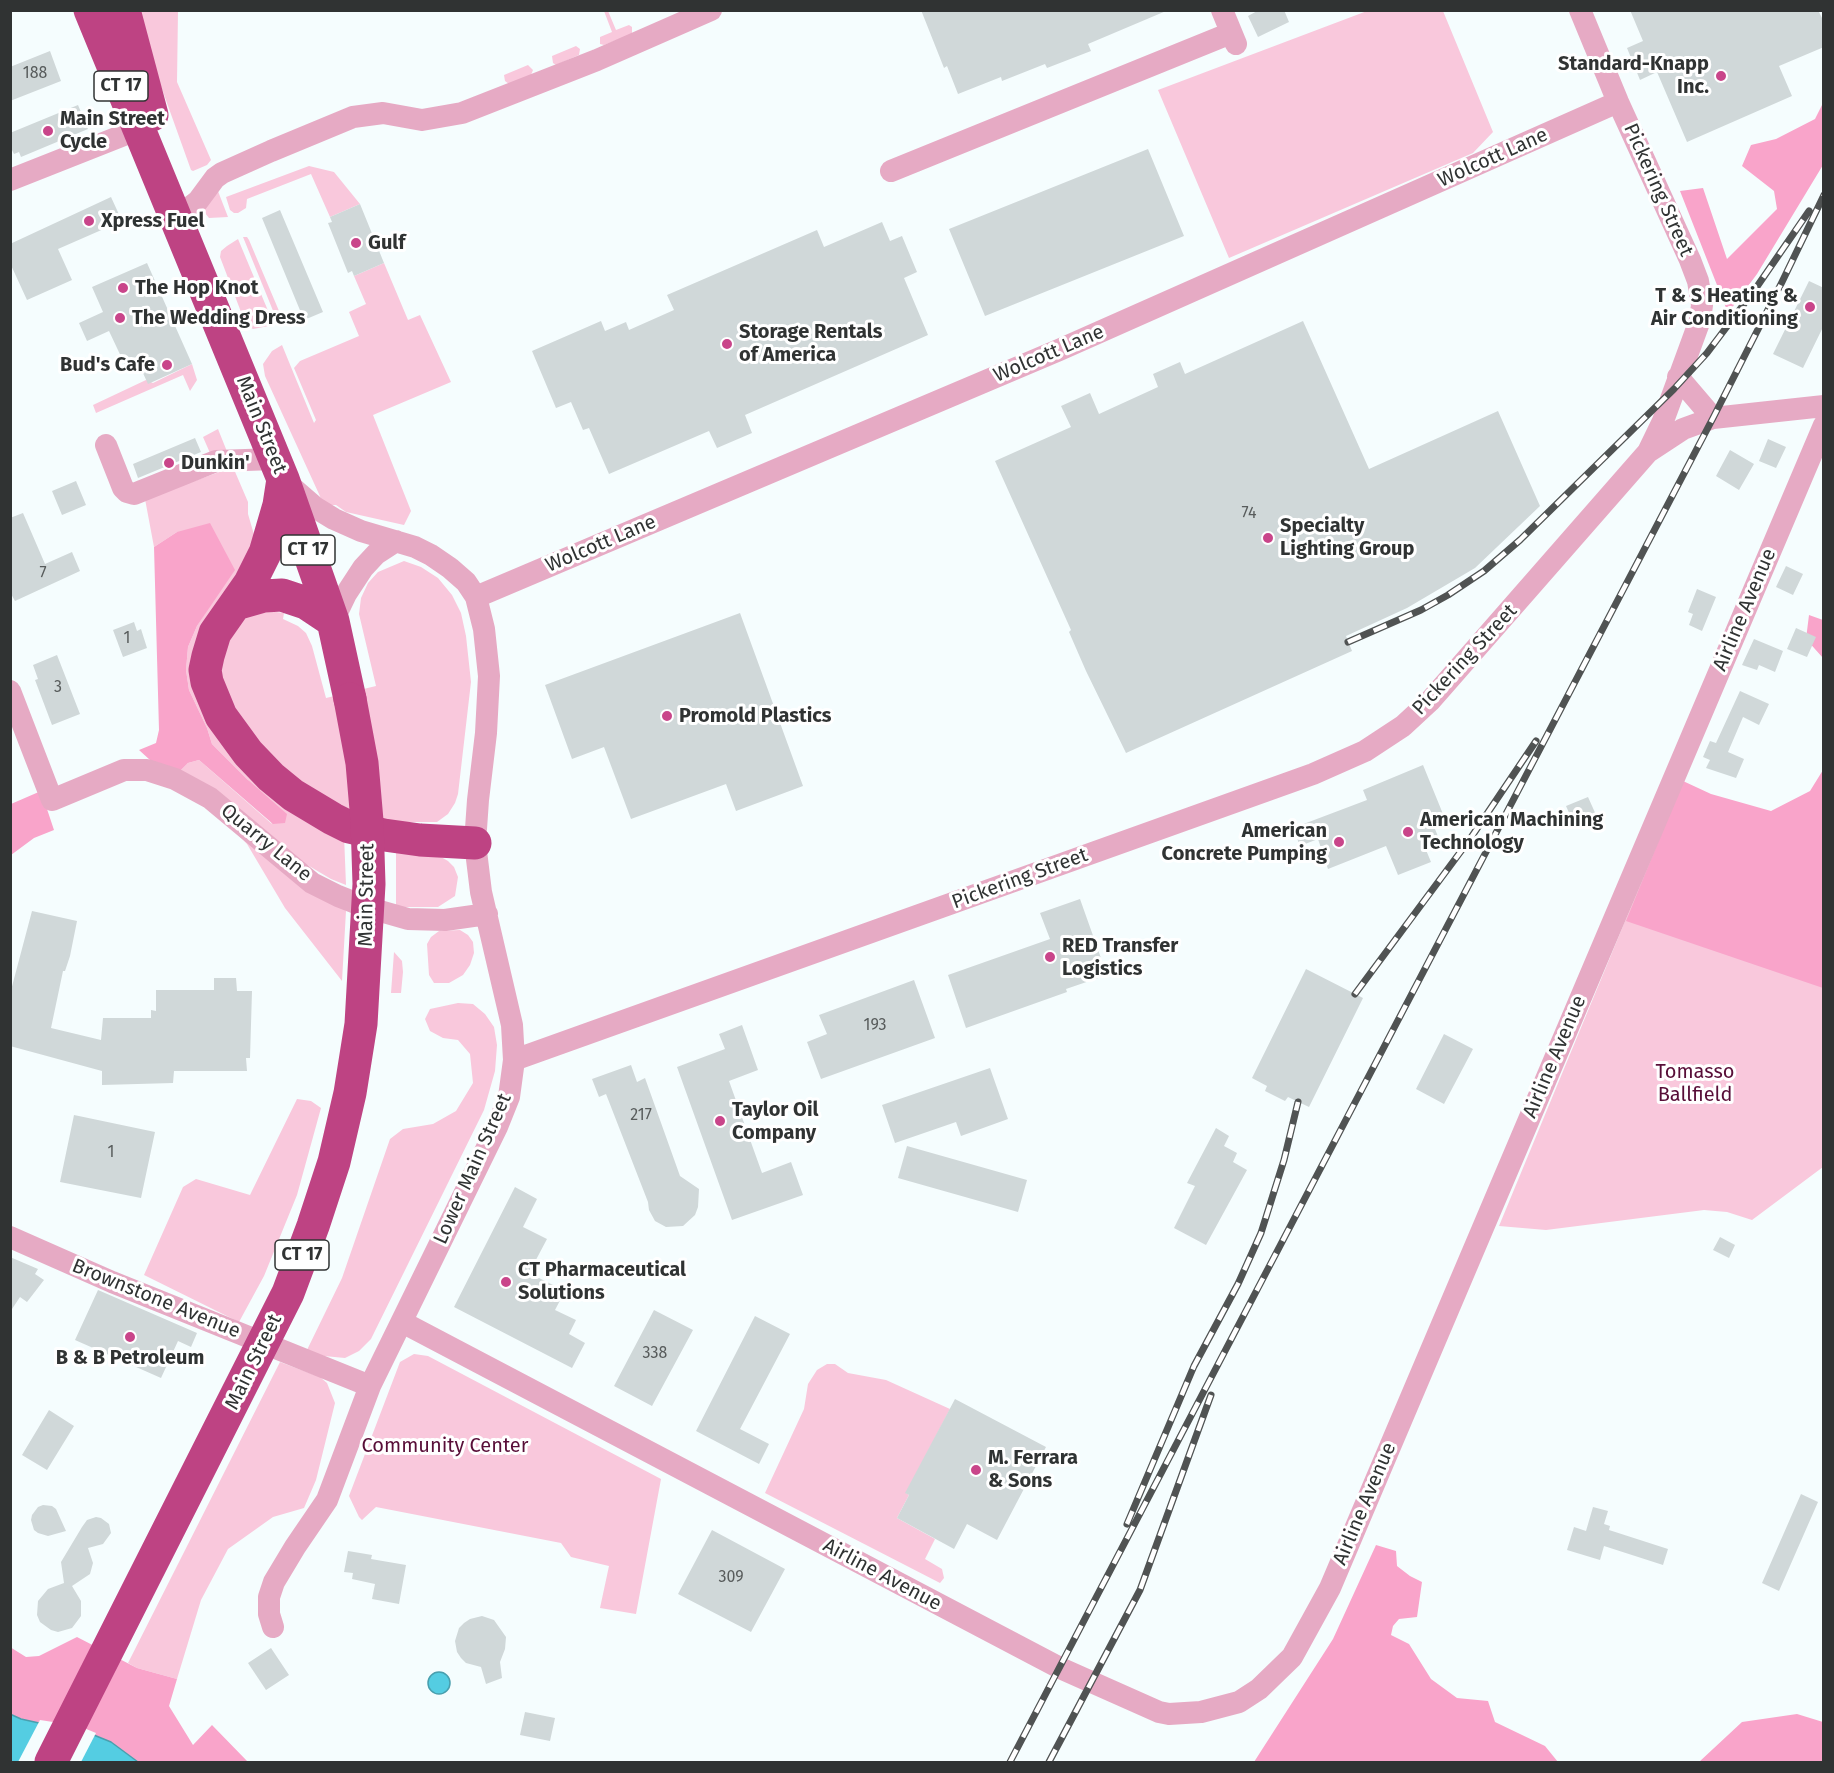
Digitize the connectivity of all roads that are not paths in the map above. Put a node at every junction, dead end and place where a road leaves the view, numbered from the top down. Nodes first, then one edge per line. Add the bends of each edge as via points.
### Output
1 (90, 10) edge
2 (124, 10) edge
3 (1222, 10) edge
4 (1580, 10) edge
5 (703, 13) edge
6 (1618, 102) junction
7 (139, 129) junction
8 (152, 161) junction
9 (891, 171) dead end
10 (10, 180) edge
11 (176, 218) junction
12 (1678, 377) junction
13 (1824, 406) edge
14 (1713, 418) junction
15 (1824, 425) edge
16 (106, 445) dead end
17 (1648, 452) junction
18 (279, 469) junction
19 (396, 540) junction
20 (476, 597) junction
21 (236, 604) junction
22 (333, 621) junction
23 (10, 691) edge
24 (475, 843) junction
25 (487, 914) junction
26 (514, 1060) junction
27 (10, 1237) edge
28 (402, 1322) junction
29 (370, 1386) junction
30 (273, 1627) dead end
31 (51, 1762) edge

1 - 7 highway, Main Street / CT 17
2 - 8 highway, CT 17 via 155,127
3 - 9 street via 1234,39
4 - 6 street, Pickering Street
5 - 11 street via 462,113 422,120 383,113 354,117 222,174
6 - 12 street, Pickering Street via 1698,281 1700,320
6 - 20 street, Wolcott Lane via 1059,350
7 - 8 highway, Main Street / CT 17
7 - 10 street
8 - 11 highway, Main Street / CT 17
11 - 18 highway, Main Street / CT 17
12 - 14 street
12 - 17 street, Pickering Street
13 - 14 street
14 - 17 street via 1683,429
15 - 28 street, Airline Avenue via 1330,1588 1292,1657 1239,1702 1201,1712 1169,1714 1060,1668
16 - 18 street via 123,488 134,494 216,462
17 - 26 street, Pickering Street via 1430,701 1403,726 1365,751 1313,774
18 - 19 street, Lower Main Street via 329,516 361,531
18 - 21 highway via 279,505 265,553
18 - 22 highway, Main Street / CT 17
19 - 20 street, Lower Main Street via 416,546 450,568
19 - 22 street via 363,568
20 - 24 street, Lower Main Street via 489,676
21 - 22 highway via 282,595 306,603
21 - 24 highway via 215,633 206,676 231,733 259,765 293,795 349,827 420,840
22 - 31 highway, Main Street / CT 17, bridge via 362,763 369,884 361,1024 334,1162 288,1293
23 - 25 street, Quarry Lane via 52,800 124,770 147,770 175,779 210,798 312,883 338,896 408,919 445,920
24 - 25 street, Lower Main Street
25 - 26 street, Lower Main Street via 512,1025
26 - 28 street, Lower Main Street via 509,1096 497,1127
27 - 29 street, Brownstone Avenue
28 - 29 street, Lower Main Street
29 - 30 street, Lower Main Street via 327,1500 274,1582 269,1598

